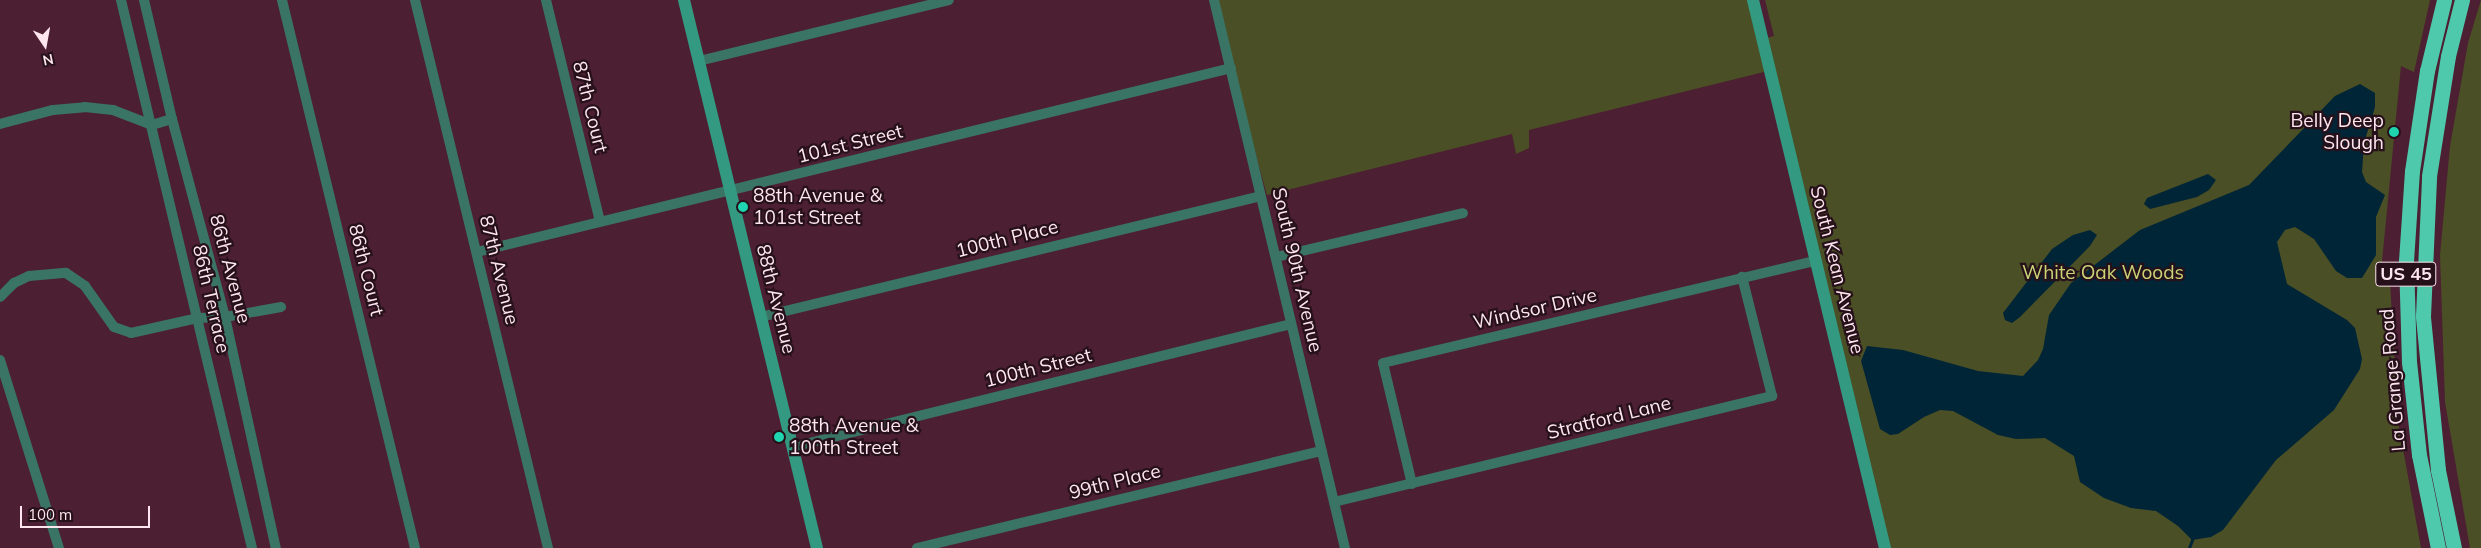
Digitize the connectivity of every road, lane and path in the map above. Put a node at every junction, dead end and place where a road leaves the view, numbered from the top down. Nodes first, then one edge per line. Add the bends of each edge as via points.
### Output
1 (121, 0) edge
2 (144, 0) edge
3 (282, 0) edge
4 (415, 0) edge
5 (546, 0) edge
6 (684, 0) edge
7 (949, 0) edge
8 (1214, 0) edge
9 (1753, 0) edge
10 (2444, 0) edge
11 (2462, 0) edge
12 (699, 61) junction
13 (1230, 68) junction
14 (172, 119) junction
15 (0, 124) edge
16 (152, 125) junction
17 (730, 191) junction
18 (1261, 196) junction
19 (1463, 213) dead end
20 (600, 222) junction
21 (477, 252) junction
22 (1276, 257) junction
23 (1815, 261) junction
24 (1742, 277) junction
25 (0, 297) edge
26 (281, 307) dead end
27 (225, 317) junction
28 (761, 317) junction
29 (198, 318) junction
30 (1292, 324) junction
31 (0, 360) edge
32 (4, 383) edge
33 (793, 447) junction
34 (1322, 451) junction
35 (1412, 484) junction
36 (1334, 502) junction
37 (59, 548) edge
38 (252, 548) edge
39 (276, 548) edge
40 (415, 548) edge
41 (548, 548) edge
42 (817, 548) edge
43 (917, 548) edge
44 (1345, 548) edge
45 (1885, 548) edge
46 (2438, 548) edge
47 (2454, 548) edge

1 - 16 street, 86th Terrace
2 - 14 street, 86th Avenue
3 - 40 street, 86th Court
4 - 21 street, 87th Avenue
5 - 20 street, 87th Court
6 - 12 street, 88th Avenue
7 - 12 street
8 - 13 street, South 90th Avenue
9 - 23 street, South Kean Avenue
10 - 46 highway, La Grange Road / US 45 via 2427,71 2412,170 2406,261 2409,362 2419,455
11 - 47 highway, La Grange Road / US 45 via 2448,56 2428,176 2423,316 2438,470
12 - 17 street, 88th Avenue
13 - 17 street, 101st Street
13 - 18 street, South 90th Avenue
14 - 16 street
14 - 27 street, 86th Avenue
15 - 16 street via 53,110 85,107 113,110
16 - 29 street, 86th Terrace
17 - 20 street, 101st Street
17 - 28 street, 88th Avenue
18 - 22 street, South 90th Avenue
18 - 28 street, 100th Place
19 - 22 street
20 - 21 street, 101st Street
21 - 41 street, 87th Avenue
22 - 30 street, South 90th Avenue
23 - 24 street, Windsor Drive
23 - 45 street, South Kean Avenue
24 - 35 street, Stratford Lane via 1772,396
24 - 35 street, Windsor Drive via 1383,363
25 - 29 street via 14,283 29,276 66,273 85,286 122,332 131,333
26 - 27 street
27 - 29 street
27 - 39 street, 86th Avenue
28 - 33 street, 88th Avenue
29 - 38 street, 86th Terrace
30 - 33 street, 100th Street
30 - 34 street, South 90th Avenue
31 - 32 street
32 - 37 street
33 - 42 street, 88th Avenue
34 - 36 street, South 90th Avenue
34 - 43 street, 99th Place
35 - 36 street, Stratford Lane
36 - 44 street, South 90th Avenue

